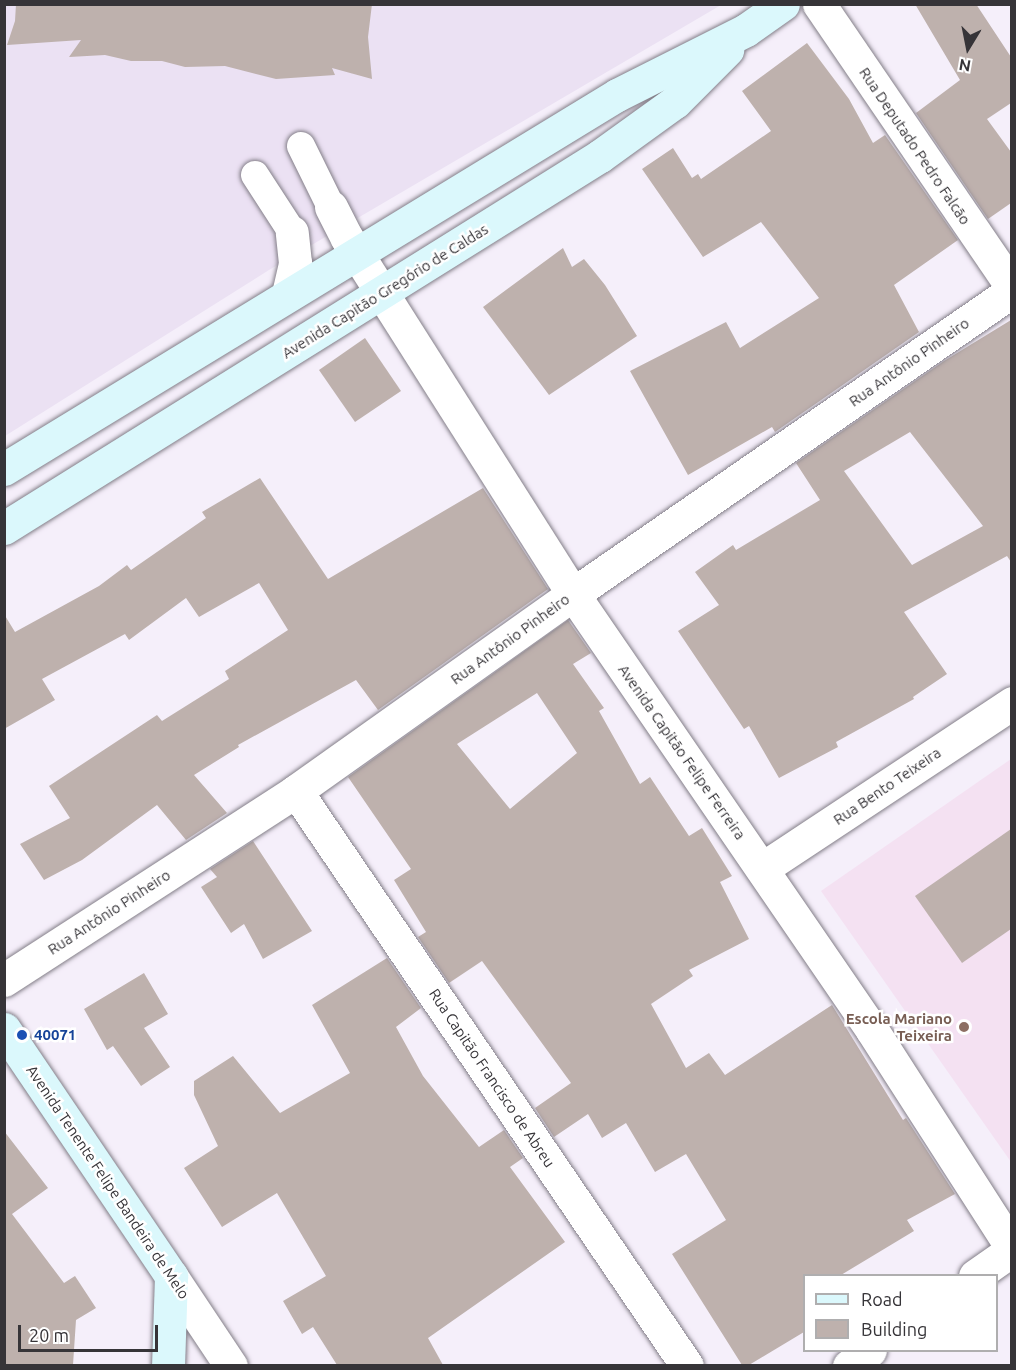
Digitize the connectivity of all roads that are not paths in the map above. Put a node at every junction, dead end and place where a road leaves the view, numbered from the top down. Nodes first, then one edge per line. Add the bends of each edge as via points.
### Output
1 (783, 4) edge
2 (819, 4) edge
3 (746, 30) junction
4 (301, 146) dead end
5 (255, 175) dead end
6 (331, 207) joint
7 (292, 232) joint
8 (358, 253) junction
9 (1011, 290) edge
10 (382, 292) junction
11 (288, 294) junction
12 (4, 469) edge
13 (4, 528) edge
14 (573, 594) junction
15 (1011, 703) edge
16 (296, 791) junction
17 (763, 868) junction
18 (4, 980) edge
19 (4, 1029) edge
20 (1011, 1249) edge
21 (976, 1274) edge
22 (171, 1276) junction
23 (867, 1352) edge
24 (168, 1365) edge
25 (231, 1365) edge
26 (687, 1365) edge
27 (849, 1365) edge

1 - 3 main road, Avenida Capitão Gregório de Caldas
2 - 9 street, Rua Deputado Pedro Falcão
3 - 8 main road, Avenida Capitão Gregório de Caldas via 617,95
3 - 10 main road, Avenida Capitão Gregório de Caldas via 675,102 600,156
4 - 6 lane
5 - 7 lane
6 - 8 street, Avenida Capitão Felipe Ferreira
7 - 11 street via 295,263
8 - 10 street, Avenida Capitão Felipe Ferreira
8 - 11 main road, Avenida Capitão Gregório de Caldas
9 - 14 street, Rua Antônio Pinheiro
10 - 13 main road, Avenida Capitão Gregório de Caldas
10 - 14 street, Avenida Capitão Felipe Ferreira
11 - 12 main road, Avenida Capitão Gregório de Caldas
14 - 16 street, Rua Antônio Pinheiro
14 - 17 street, Avenida Capitão Felipe Ferreira
15 - 17 street, Rua Bento Teixeira
16 - 18 street, Rua Antônio Pinheiro
16 - 26 street, Rua Capitão Francisco de Abreu
17 - 20 street, Avenida Capitão Felipe Ferreira
19 - 22 main road, Avenida Tenente Felipe Bandeira de Melo
20 - 21 street
22 - 24 main road
22 - 25 street, Avenida Tenente Felipe Bandeira de Melo
23 - 27 street

